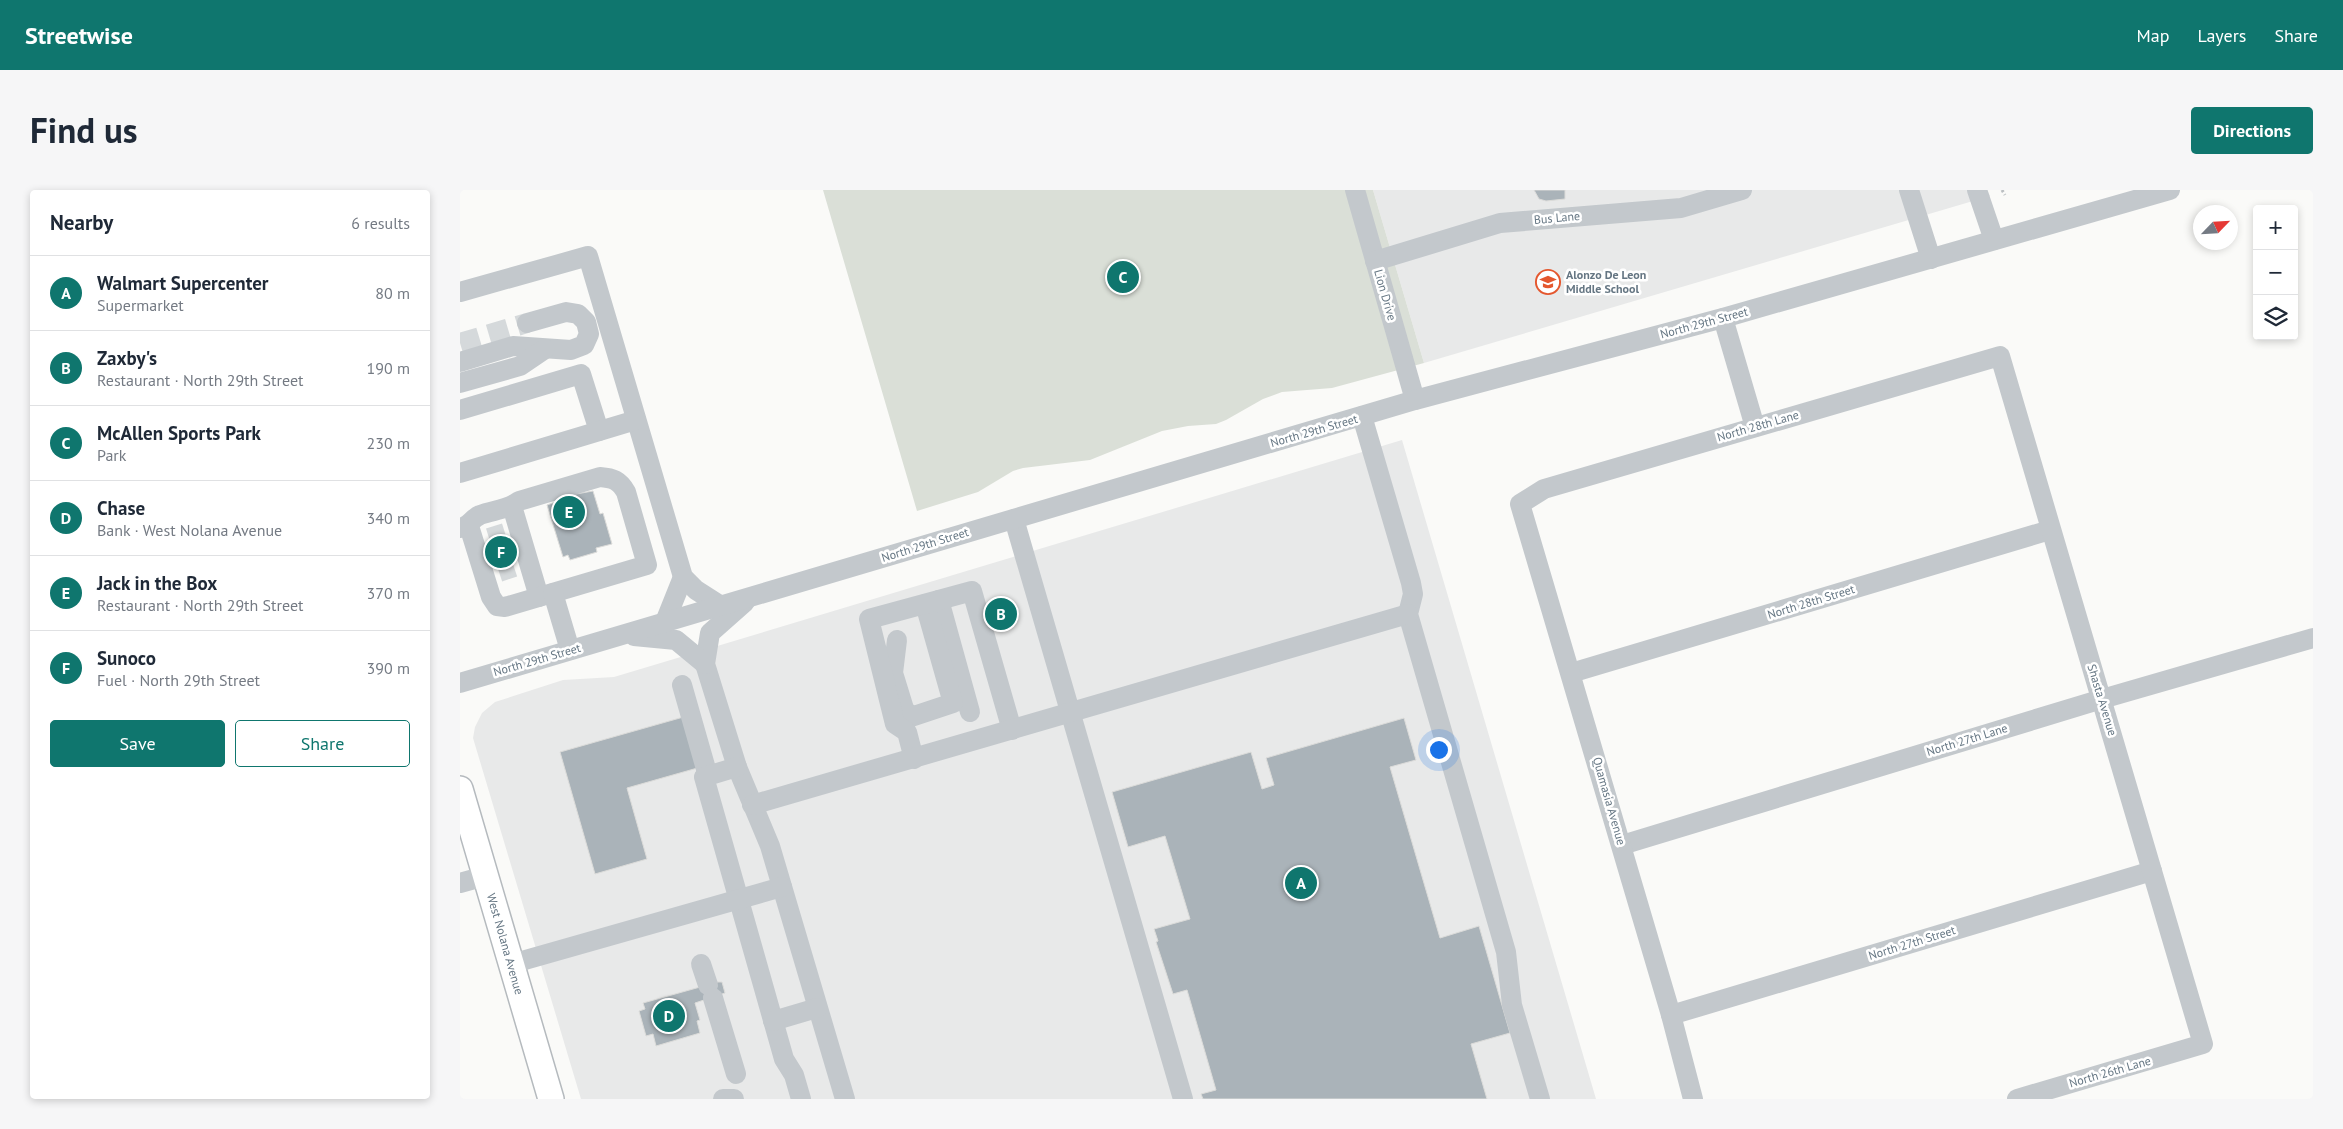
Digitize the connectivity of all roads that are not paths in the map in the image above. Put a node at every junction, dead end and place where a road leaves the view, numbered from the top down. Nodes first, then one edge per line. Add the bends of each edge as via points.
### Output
1 (1355, 190) edge
2 (1742, 190) edge
3 (1909, 190) edge
4 (1978, 190) edge
5 (2170, 190) edge
6 (1994, 240) junction
7 (1931, 258) junction
8 (1375, 261) junction
9 (460, 292) edge
10 (1723, 318) junction
11 (528, 323) tunnel mouth
12 (545, 349) junction
13 (2000, 356) joint
14 (460, 362) edge
15 (460, 372) edge
16 (460, 383) edge
17 (1415, 400) junction
18 (460, 410) edge
19 (1362, 416) junction
20 (636, 420) junction
21 (1755, 427) junction
22 (599, 431) junction
23 (460, 473) edge
24 (1520, 504) joint
25 (1014, 519) junction
26 (2050, 530) junction
27 (499, 549) edge
28 (683, 577) junction
29 (546, 595) junction
30 (750, 597) junction
31 (932, 602) junction
32 (720, 606) junction
33 (890, 613) junction
34 (1408, 614) junction
35 (665, 622) junction
36 (622, 635) junction
37 (2313, 638) edge
38 (570, 650) junction
39 (705, 664) junction
40 (1571, 673) junction
41 (460, 683) edge
42 (682, 685) dead end
43 (2102, 699) junction
44 (1004, 703) junction
45 (970, 712) junction
46 (1071, 713) junction
47 (1012, 730) junction
48 (907, 732) junction
49 (914, 759) junction
50 (737, 767) junction
51 (708, 776) junction
52 (460, 789) edge
53 (752, 805) junction
54 (1622, 845) junction
55 (2152, 871) junction
56 (485, 876) junction
57 (460, 883) edge
58 (782, 887) junction
59 (738, 899) junction
60 (511, 964) junction
61 (702, 964) dead end
62 (818, 1008) junction
63 (1671, 1015) junction
64 (773, 1021) junction
65 (2203, 1044) joint
66 (736, 1074) dead end
67 (551, 1099) edge
68 (723, 1099) edge
69 (734, 1099) edge
70 (801, 1099) edge
71 (844, 1099) edge
72 (1183, 1099) edge
73 (1540, 1099) edge
74 (1693, 1099) edge
75 (2017, 1099) edge

1 - 8 street, Lion Drive
2 - 8 street, Bus Lane via 1681,208 1500,224
3 - 7 street
4 - 6 street
5 - 6 street, North 29th Street
6 - 7 street, North 29th Street
7 - 10 street, North 29th Street
8 - 17 street, Lion Drive
9 - 20 street via 588,256
10 - 17 street, North 29th Street
10 - 21 street
11 - 12 street via 566,312 578,314 586,322 588,334 584,345 571,350
12 - 14 street via 513,346
12 - 15 street
12 - 16 street via 520,366
13 - 21 street, North 28th Lane
13 - 26 street, Shasta Avenue
17 - 19 street, North 29th Street
18 - 22 street via 582,374
19 - 25 street, North 29th Street
19 - 34 street via 1412,582
20 - 22 street
20 - 28 street
21 - 24 street, North 28th Lane via 1544,489
22 - 23 street
24 - 40 street, Quamasia Avenue
25 - 30 street, North 29th Street
25 - 46 street
26 - 40 street, North 28th Street
26 - 43 street, Shasta Avenue
27 - 29 street
27 - 29 street via 497,606 505,607
27 - 29 street via 519,501 600,477 612,478 622,484 647,565
28 - 32 street
28 - 35 street
29 - 38 street
30 - 32 street, North 29th Street
30 - 39 street via 710,633
31 - 33 street
31 - 33 street via 950,695 924,703 916,700 910,691
31 - 44 street via 972,591
31 - 45 street
32 - 35 street, North 29th Street
33 - 48 street via 869,619 895,724
34 - 46 street
34 - 73 street via 1506,952 1512,1006
35 - 36 street, North 29th Street
36 - 38 street, North 29th Street
36 - 39 street via 676,640
37 - 43 street, North 27th Lane
38 - 41 street, North 29th Street
39 - 50 street
40 - 54 street, Quamasia Avenue
42 - 51 street
43 - 54 street, North 27th Lane
43 - 55 street, Shasta Avenue
44 - 45 street
44 - 47 street
45 - 48 street
46 - 47 street
46 - 72 street
47 - 49 street
48 - 49 street
49 - 53 street
50 - 51 street
50 - 53 street
51 - 59 street via 704,777
52 - 56 main road, West Nolana Avenue
53 - 58 street via 770,846
54 - 63 street, Quamasia Avenue
55 - 63 street, North 27th Street
55 - 65 street, Shasta Avenue
56 - 57 street
56 - 60 main road, West Nolana Avenue
58 - 59 street
58 - 62 street
59 - 60 street
59 - 64 street
60 - 67 main road, West Nolana Avenue
61 - 66 street
62 - 64 street
62 - 71 street
63 - 74 street, Quamasia Avenue
64 - 70 street
65 - 75 street, North 26th Lane
68 - 69 street

